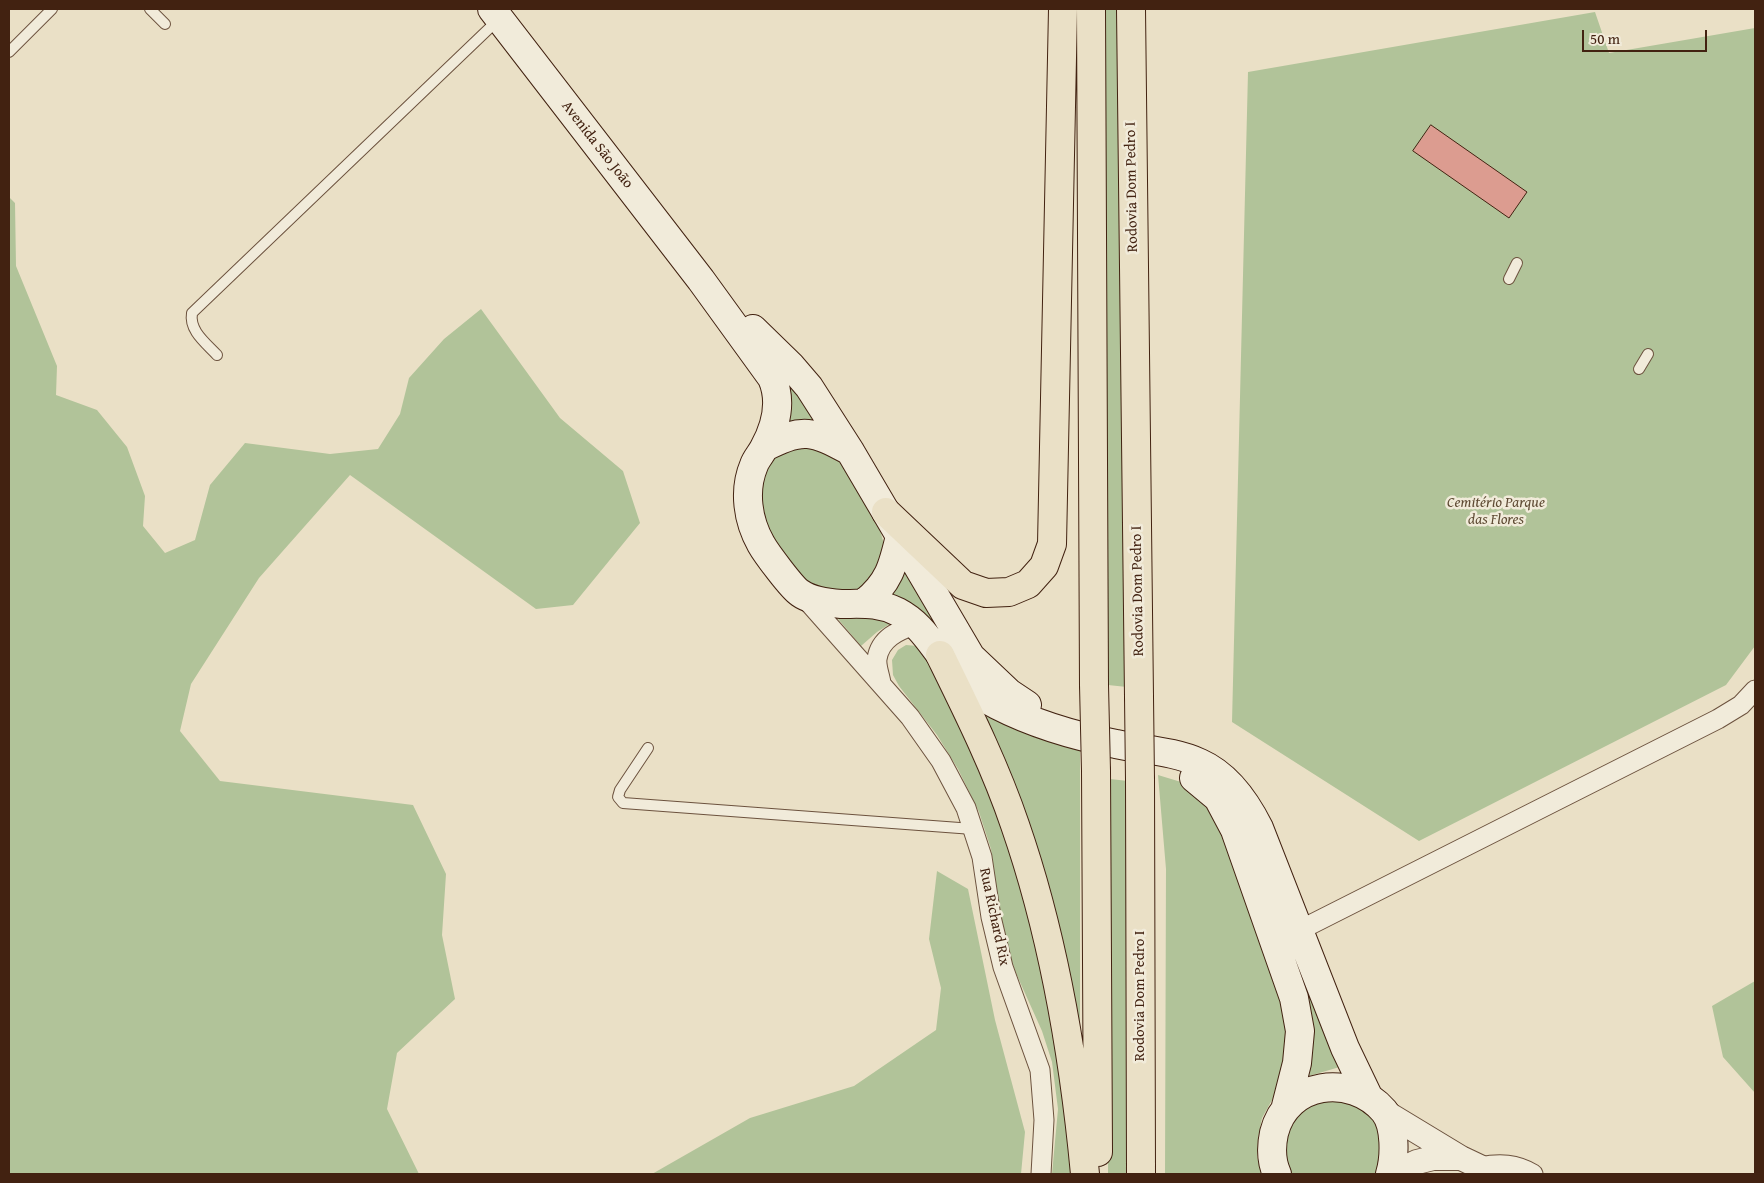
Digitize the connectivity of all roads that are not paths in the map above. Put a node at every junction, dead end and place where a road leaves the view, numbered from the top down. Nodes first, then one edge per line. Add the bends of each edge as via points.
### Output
1 (52, 9) edge
2 (150, 9) edge
3 (1063, 9) edge
4 (1091, 9) edge
5 (1131, 9) edge
6 (496, 14) edge
7 (165, 24) dead end
8 (9, 52) edge
9 (1517, 263) dead end
10 (1509, 279) dead end
11 (701, 280) junction
12 (1648, 354) dead end
13 (217, 356) dead end
14 (1639, 369) dead end
15 (765, 447) junction
16 (850, 451) junction
17 (886, 512) junction
18 (900, 536) junction
19 (800, 593) junction
20 (864, 602) junction
21 (916, 624) junction
22 (940, 654) junction
23 (881, 683) junction
24 (1755, 690) edge
25 (1073, 734) junction
26 (1114, 744) junction
27 (648, 748) dead end
28 (973, 829) junction
29 (1140, 867) junction
30 (1300, 930) junction
31 (1377, 1105) junction
32 (1285, 1110) junction
33 (1476, 1166) edge
34 (1041, 1174) edge
35 (1085, 1174) edge
36 (1098, 1174) edge
37 (1141, 1174) edge
38 (1157, 1174) edge
39 (1277, 1174) edge
40 (1391, 1174) edge
41 (1533, 1174) edge

1 - 8 lane
2 - 7 lane
3 - 17 highway via 1052,544 1044,566 1028,584 1009,592 986,594 963,585
4 - 36 highway, bridge
5 - 29 highway, Rodovia Dom Pedro I, bridge
6 - 11 main road, Avenida São João
6 - 13 lane via 192,313 193,328
9 - 10 lane
11 - 15 main road via 777,389 776,417
11 - 16 main road via 791,366
12 - 14 lane
15 - 16 main road via 784,437 811,433
15 - 19 main road via 750,478 748,504 751,520 762,546
16 - 17 main road
17 - 18 main road
18 - 20 main road via 886,580 878,592
18 - 25 main road via 971,658 1009,693
19 - 20 main road via 824,603
19 - 23 street, Rua Richard Rix
20 - 21 main road via 891,608
21 - 22 main road
21 - 23 street via 893,634 882,644 877,660
22 - 25 main road via 966,684 990,701 1016,715
22 - 35 highway via 981,740 1015,824 1040,908 1073,1074
23 - 28 street, Rua Richard Rix via 941,761 966,808
24 - 30 street via 1718,720
25 - 26 main road
26 - 30 main road via 1179,756 1200,763 1221,776 1250,809
26 - 32 main road via 1189,774 1218,798 1235,830 1294,998 1300,1031 1297,1063
27 - 28 lane via 620,790 618,797 623,803
28 - 34 street, Rua Richard Rix via 982,857 1003,967 1040,1070 1044,1120
29 - 37 highway, Rodovia Dom Pedro I
29 - 38 highway
30 - 31 main road via 1345,1048
31 - 32 main road via 1353,1089 1334,1086 1298,1097
31 - 33 street
31 - 40 main road via 1393,1133 1395,1154
32 - 39 main road via 1272,1145
33 - 40 street via 1433,1158
33 - 41 street via 1510,1164

